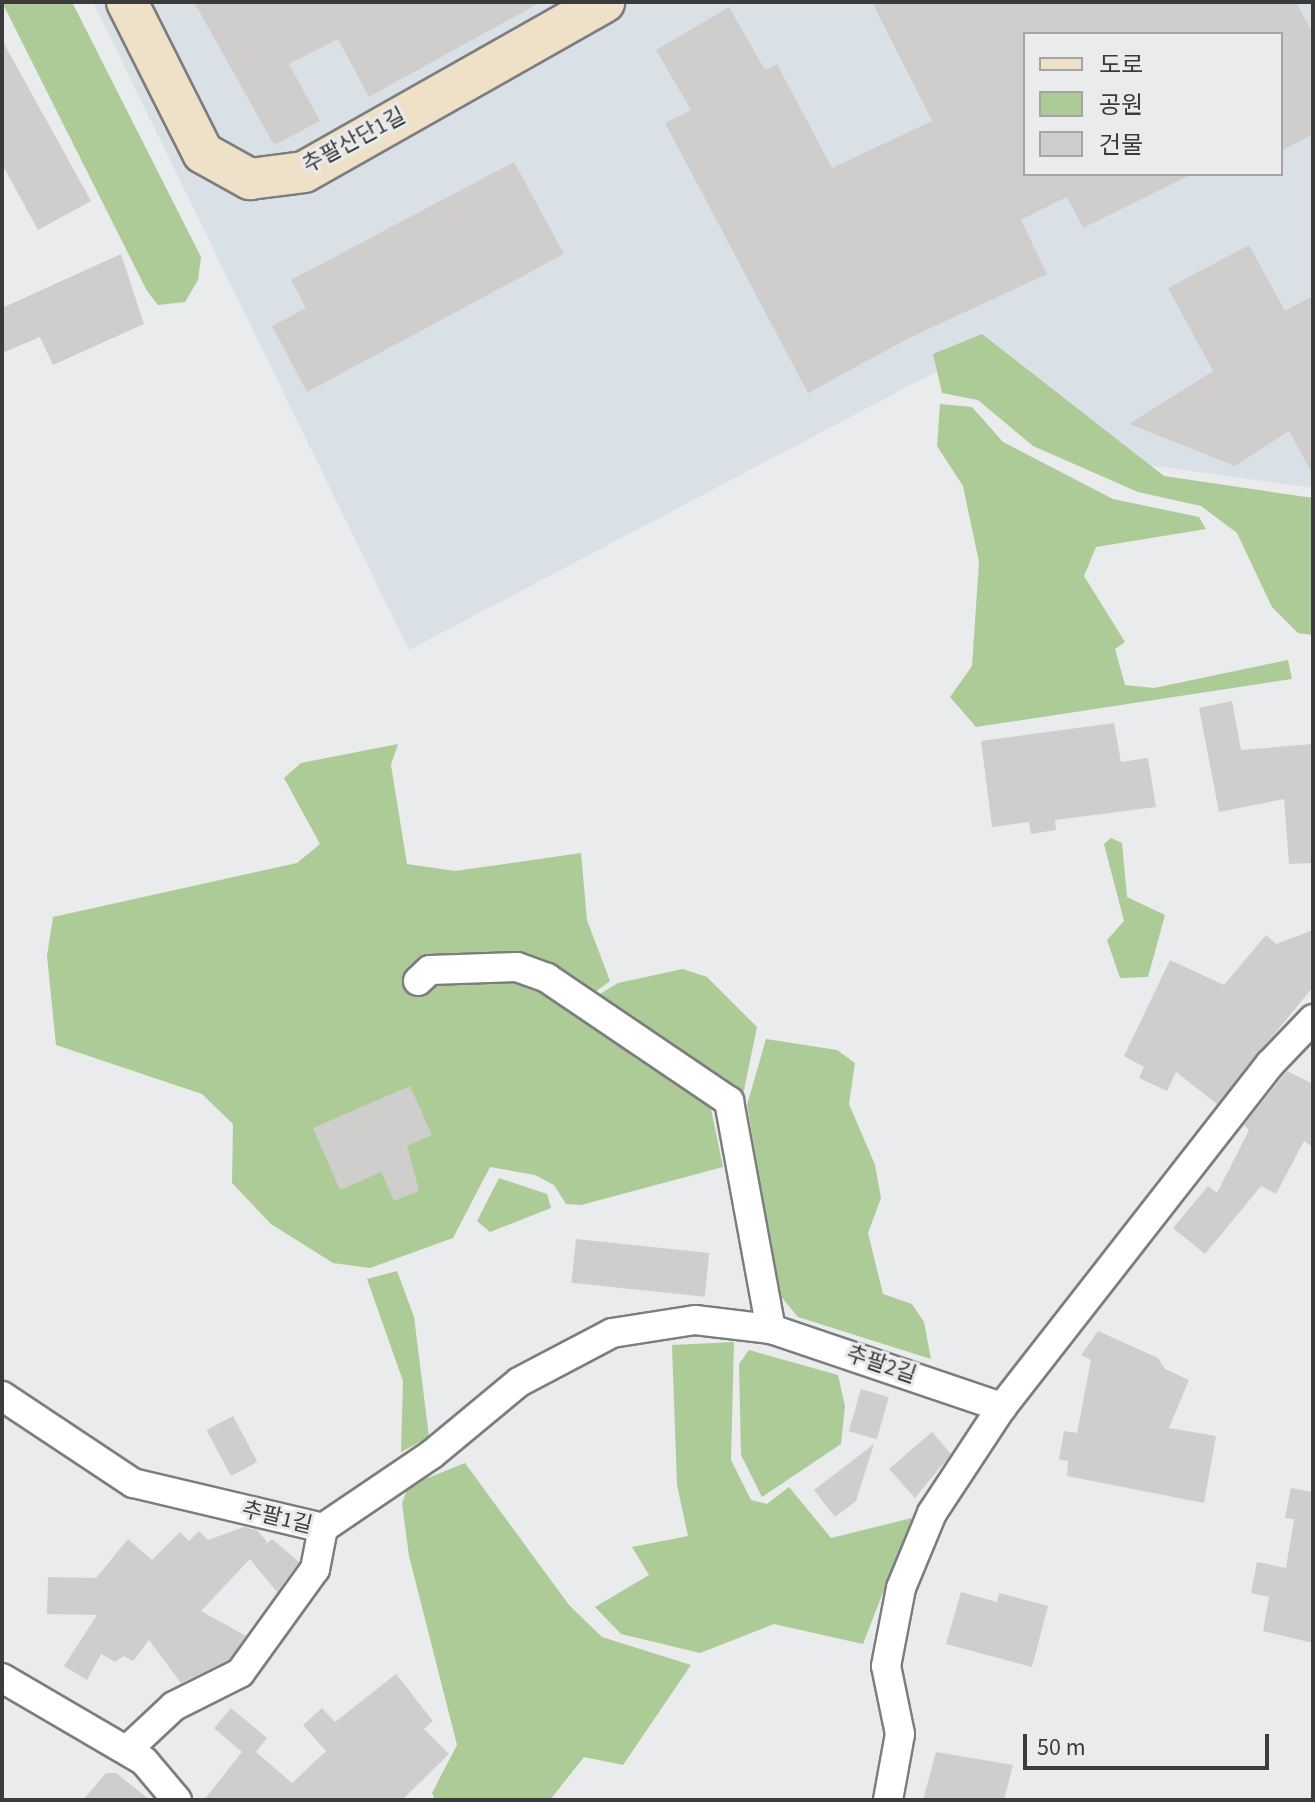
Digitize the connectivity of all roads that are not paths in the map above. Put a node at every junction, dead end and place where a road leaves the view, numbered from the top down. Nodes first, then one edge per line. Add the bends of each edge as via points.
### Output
1 (127, 2) edge
2 (604, 2) edge
3 (418, 981) dead end
4 (1313, 1019) edge
5 (771, 1329) junction
6 (2, 1396) edge
7 (1002, 1407) junction
8 (323, 1528) junction
9 (2, 1678) edge
10 (127, 1750) junction
11 (177, 1800) edge
12 (888, 1800) edge

1 - 2 street, 추팔산단1길 via 203,153 250,179 304,172
3 - 5 street via 430,970 517,967 547,978 729,1101
4 - 7 street via 1270,1064
5 - 7 street, 추팔2길
5 - 8 street, 추팔2길 via 695,1320 612,1333 519,1382 431,1455
6 - 8 street, 추팔1길 via 133,1483
7 - 12 street via 932,1513 901,1588 886,1666 900,1734
8 - 10 street, 추팔1길 via 315,1569 240,1673 174,1706
9 - 10 street
10 - 11 street

